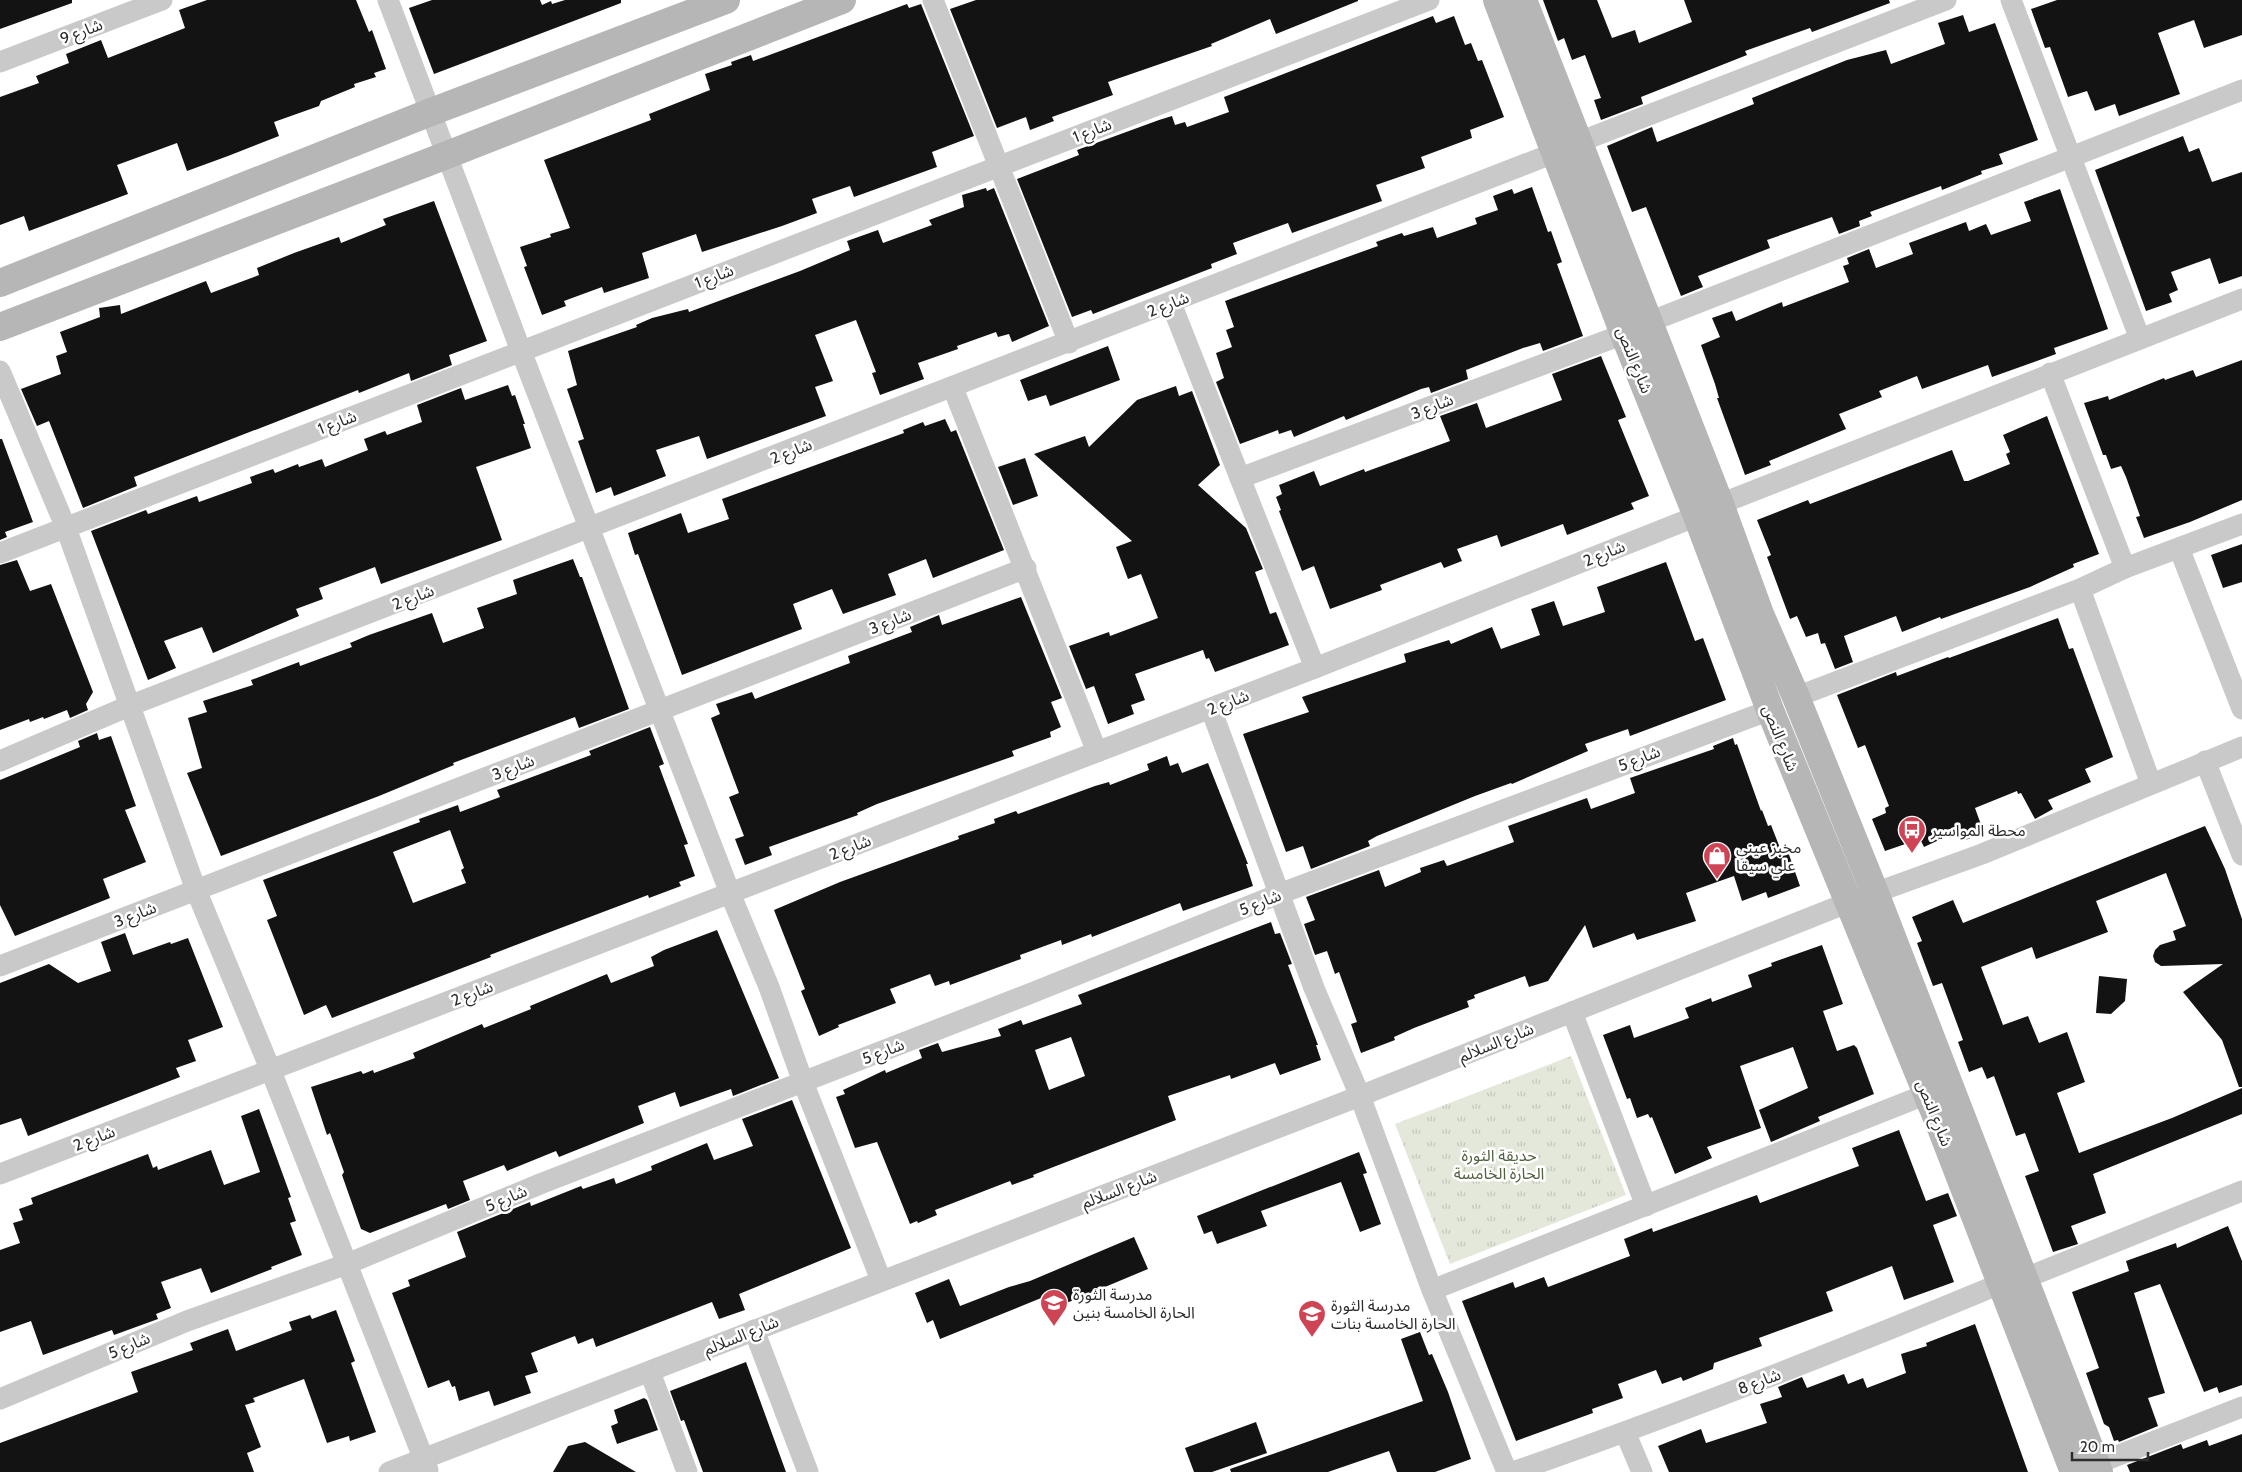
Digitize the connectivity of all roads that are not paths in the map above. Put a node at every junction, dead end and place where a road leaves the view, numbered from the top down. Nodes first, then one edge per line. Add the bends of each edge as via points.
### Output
1 (162, 0) edge
2 (388, 0) edge
3 (726, 0) edge
4 (842, 0) edge
5 (933, 0) edge
6 (1429, 0) edge
7 (1497, 0) edge
8 (1523, 0) edge
9 (1946, 0) edge
10 (2011, 0) edge
11 (0, 62) edge
12 (2242, 90) edge
13 (430, 112) junction
14 (1579, 142) junction
15 (1554, 153) junction
16 (447, 155) junction
17 (2071, 156) junction
18 (998, 166) junction
19 (0, 283) edge
20 (2242, 299) edge
21 (1171, 303) junction
22 (1650, 322) junction
23 (0, 326) edge
24 (1624, 334) junction
25 (2140, 339) junction
26 (1069, 343) junction
27 (521, 351) junction
28 (0, 371) edge
29 (2050, 373) junction
30 (953, 388) junction
31 (1240, 478) junction
32 (1709, 510) junction
33 (2242, 524) edge
34 (66, 528) junction
35 (590, 529) junction
36 (2179, 548) junction
37 (0, 553) edge
38 (1026, 568) junction
39 (2125, 568) junction
40 (2080, 588) junction
41 (1315, 668) junction
42 (1796, 697) junction
43 (129, 706) junction
44 (1211, 709) junction
45 (2242, 709) edge
46 (660, 710) junction
47 (1770, 710) junction
48 (2242, 747) edge
49 (1097, 752) junction
50 (0, 761) edge
51 (2205, 761) junction
52 (2151, 784) junction
53 (2242, 855) edge
54 (196, 890) junction
55 (730, 893) junction
56 (1875, 893) junction
57 (1279, 894) junction
58 (1847, 903) junction
59 (0, 966) edge
60 (1572, 1012) junction
61 (271, 1071) junction
62 (803, 1082) junction
63 (1927, 1094) junction
64 (1360, 1096) junction
65 (0, 1174) edge
66 (2242, 1191) edge
67 (1646, 1206) junction
68 (347, 1264) junction
69 (881, 1280) junction
70 (2013, 1281) junction
71 (1432, 1290) junction
72 (754, 1330) junction
73 (650, 1372) junction
74 (0, 1399) edge
75 (2242, 1408) edge
76 (1625, 1432) junction
77 (426, 1465) edge
78 (2090, 1469) edge
79 (389, 1472) edge
80 (687, 1472) edge
81 (808, 1472) edge
82 (1507, 1472) edge
83 (1513, 1472) edge
84 (1642, 1472) edge

1 - 11 street, شارع 9
2 - 13 street
3 - 13 main road
4 - 16 main road
5 - 18 street
6 - 18 street, شارع 1
7 - 15 main road, شارع النص
8 - 14 main road, شارع النص
9 - 14 street
10 - 17 street
12 - 17 street
13 - 16 street
13 - 19 main road
14 - 22 main road, شارع النص
15 - 21 street, شارع 2
15 - 24 main road, شارع النص
16 - 23 main road
16 - 27 street
17 - 22 street
17 - 25 street
18 - 26 street
18 - 27 street, شارع 1
20 - 25 street, شارع 2
21 - 26 street, شارع 2
21 - 31 street
22 - 32 main road, شارع النص
24 - 31 street, شارع 3
24 - 32 main road, شارع النص
25 - 29 street, شارع 2
26 - 30 street, شارع 2
27 - 34 street, شارع 1
27 - 35 street
28 - 34 street
29 - 32 street, شارع 2
29 - 39 street
30 - 35 street, شارع 2
30 - 38 street
31 - 41 street
32 - 41 street, شارع 2
32 - 42 main road, شارع النص
32 - 47 main road, شارع النص
33 - 36 street
34 - 37 street, شارع 1
34 - 43 street
35 - 43 street, شارع 2
35 - 46 street
36 - 39 street
36 - 45 street
38 - 46 street, شارع 3
38 - 49 street
39 - 40 street
40 - 42 street
40 - 52 street
41 - 44 street, شارع 2
42 - 56 main road, شارع النص
43 - 50 street, شارع 2
43 - 54 street
44 - 49 street, شارع 2
44 - 57 street
46 - 54 street, شارع 3
46 - 55 street
47 - 57 street, شارع 5
47 - 58 main road, شارع النص
48 - 51 street, شارع السلالم
49 - 55 street, شارع 2
51 - 52 street, شارع السلالم
51 - 53 street
52 - 56 street, شارع السلالم via 1982,854
54 - 59 street, شارع 3
54 - 61 street
55 - 61 street, شارع 2
55 - 62 street via 770,987
56 - 58 street, شارع السلالم
56 - 70 main road, شارع النص
57 - 62 street, شارع 5
57 - 64 street
58 - 60 street, شارع السلالم
58 - 63 main road, شارع النص
60 - 64 street, شارع السلالم
60 - 67 street
61 - 65 street, شارع 2
61 - 68 street
62 - 68 street, شارع 5 via 540,1184
62 - 69 street
63 - 67 street
63 - 70 main road, شارع النص
64 - 69 street, شارع السلالم
64 - 71 street
66 - 70 street, شارع 8
67 - 71 street
68 - 74 street, شارع 5 via 187,1321
68 - 77 street
69 - 72 street, شارع السلالم
70 - 76 street, شارع 8
70 - 78 main road, شارع النص
71 - 82 street
72 - 73 street, شارع السلالم
72 - 81 street
73 - 77 street, شارع السلالم
73 - 80 street
75 - 78 street
76 - 83 street, شارع 8
76 - 84 street
77 - 79 street, شارع السلالم

